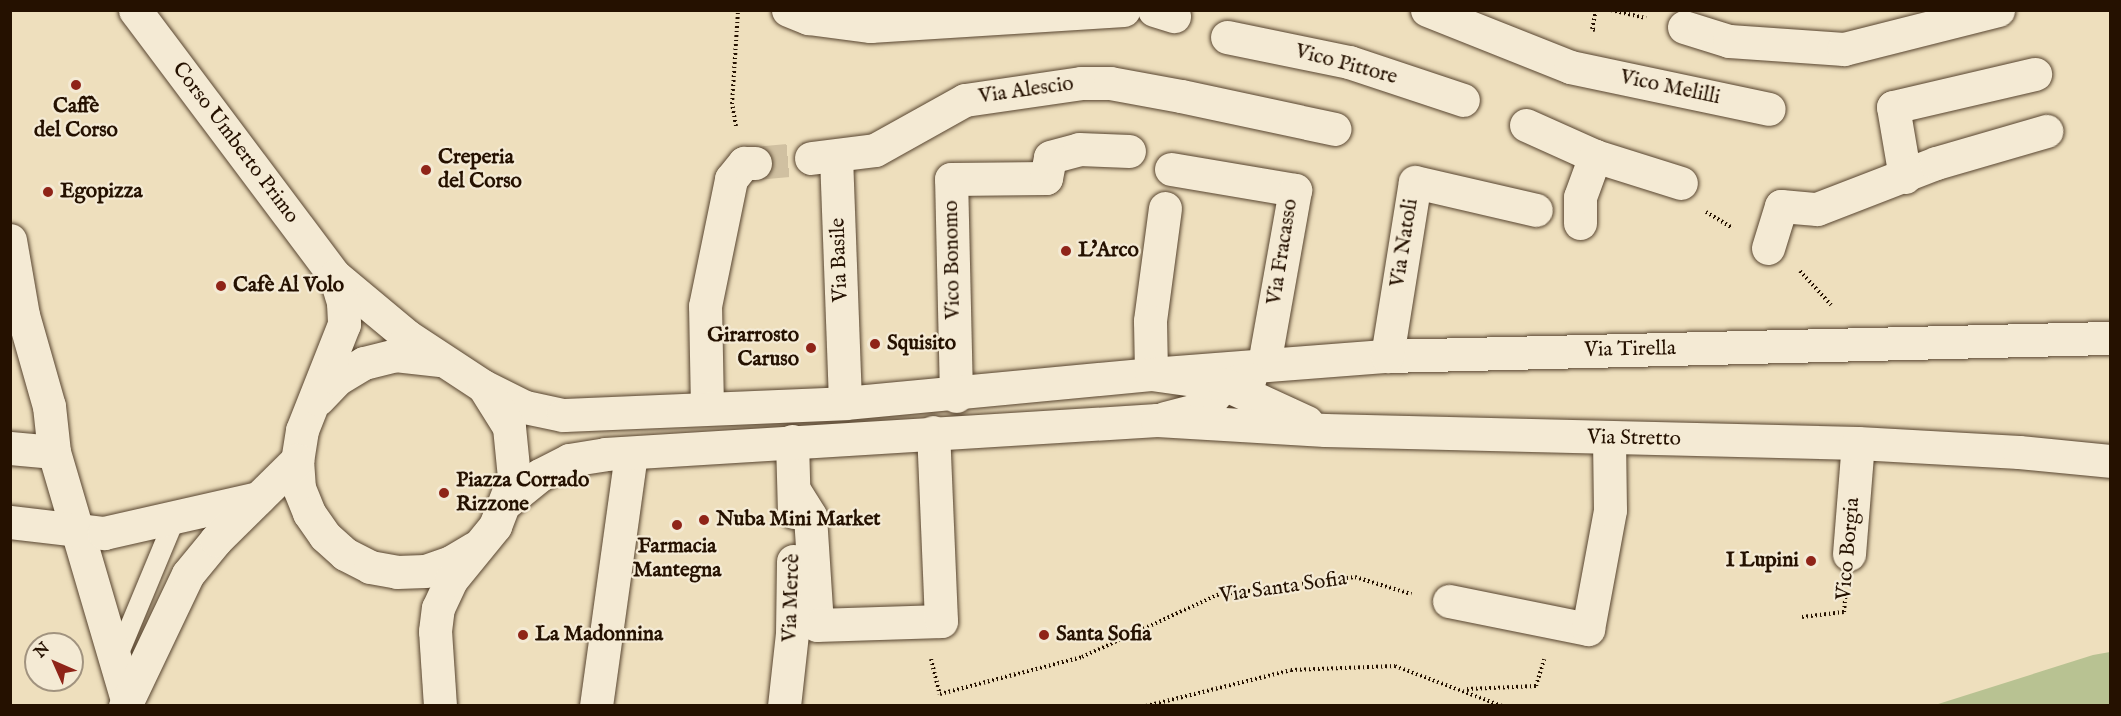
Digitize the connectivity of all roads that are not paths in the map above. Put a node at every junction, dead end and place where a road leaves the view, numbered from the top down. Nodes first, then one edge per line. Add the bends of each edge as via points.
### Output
1 (135, 10) edge
2 (788, 10) edge
3 (1123, 10) edge
4 (1427, 10) edge
5 (1998, 10) edge
6 (1684, 27) dead end
7 (1227, 37) dead end
8 (2035, 74) dead end
9 (1462, 100) dead end
10 (1769, 109) dead end
11 (1526, 125) dead end
12 (1335, 129) dead end
13 (2046, 131) dead end
14 (1129, 151) dead end
15 (1594, 156) junction
16 (823, 157) joint
17 (749, 163) tunnel mouth
18 (1171, 169) dead end
19 (1905, 177) junction
20 (1681, 183) dead end
21 (1166, 208) dead end
22 (1536, 210) dead end
23 (1580, 223) dead end
24 (10, 240) edge
25 (1768, 248) dead end
26 (335, 276) junction
27 (17, 316) edge
28 (2102, 341) edge
29 (1387, 356) junction
30 (1264, 364) junction
31 (456, 366) junction
32 (1151, 374) junction
33 (1224, 384) junction
34 (483, 386) junction
35 (956, 396) junction
36 (315, 403) junction
37 (845, 404) junction
38 (707, 408) junction
39 (1157, 420) junction
40 (1325, 430) junction
41 (933, 432) junction
42 (1609, 439) junction
43 (792, 441) junction
44 (1858, 443) junction
45 (10, 448) edge
46 (54, 452) junction
47 (631, 453) junction
48 (297, 460) junction
49 (2110, 461) edge
50 (794, 490) junction
51 (258, 498) junction
52 (508, 501) junction
53 (176, 516) junction
54 (10, 522) edge
55 (77, 529) junction
56 (474, 548) junction
57 (1849, 554) road end
58 (1449, 602) road end
59 (116, 660) junction
60 (126, 703) edge
61 (440, 705) edge
62 (596, 705) edge
63 (784, 705) edge

1 - 26 street, Corso Umberto Primo
2 - 3 street via 808,18 870,26
4 - 10 street, Vico Melilli via 1570,67
5 - 6 street via 1844,49 1729,42
7 - 9 street, Vico Pittore via 1350,62
8 - 19 street via 1893,107
11 - 15 street
12 - 16 street, Via Alescio via 1110,83 1081,83 965,100 875,150
13 - 19 street via 1936,163
14 - 35 street, Vico Bonomo via 1079,149 1050,157 1046,178 951,179
15 - 20 street
15 - 23 street via 1580,197
16 - 37 street, Via Basile
17 - 38 street via 731,179 705,306
18 - 30 street, Via Fracasso via 1295,190
19 - 25 street via 1817,209 1781,206
21 - 32 street via 1150,321
22 - 29 street, Via Natoli via 1415,182
24 - 27 street
26 - 31 street via 407,336
26 - 36 street via 344,324
27 - 46 street via 49,406
28 - 29 street, Via Tirella
29 - 30 street, Via Tirella
29 - 33 street
30 - 32 street, Via Tirella
31 - 34 street
31 - 36 street via 426,356 395,355 364,363 337,379
32 - 33 street
32 - 35 street
33 - 39 street via 1204,408
33 - 40 street
34 - 38 street via 525,407 563,415
34 - 52 street via 510,427 514,477
35 - 37 street
36 - 48 street via 302,430
37 - 38 street
39 - 40 street, Via Stretto
39 - 41 street
40 - 42 street, Via Stretto
41 - 43 street
41 - 50 street via 941,621 817,625 810,516
42 - 44 street, Via Stretto
42 - 58 street via 1610,510 1588,629
43 - 47 street
43 - 50 street, Via Mercè
44 - 49 street, Via Stretto
44 - 57 street, Vico Borgia
45 - 46 street
46 - 55 street
47 - 52 street via 569,460 540,474
47 - 62 street
48 - 51 street
48 - 56 street via 299,488 309,513 325,536 345,554 370,567 397,572 425,571
50 - 63 street, Via Mercè via 792,634
51 - 53 street
51 - 60 street via 188,574
52 - 56 street via 495,526
53 - 55 street via 104,533
53 - 59 lane
54 - 55 street
55 - 59 street
56 - 61 street via 438,608 435,631
59 - 60 street

